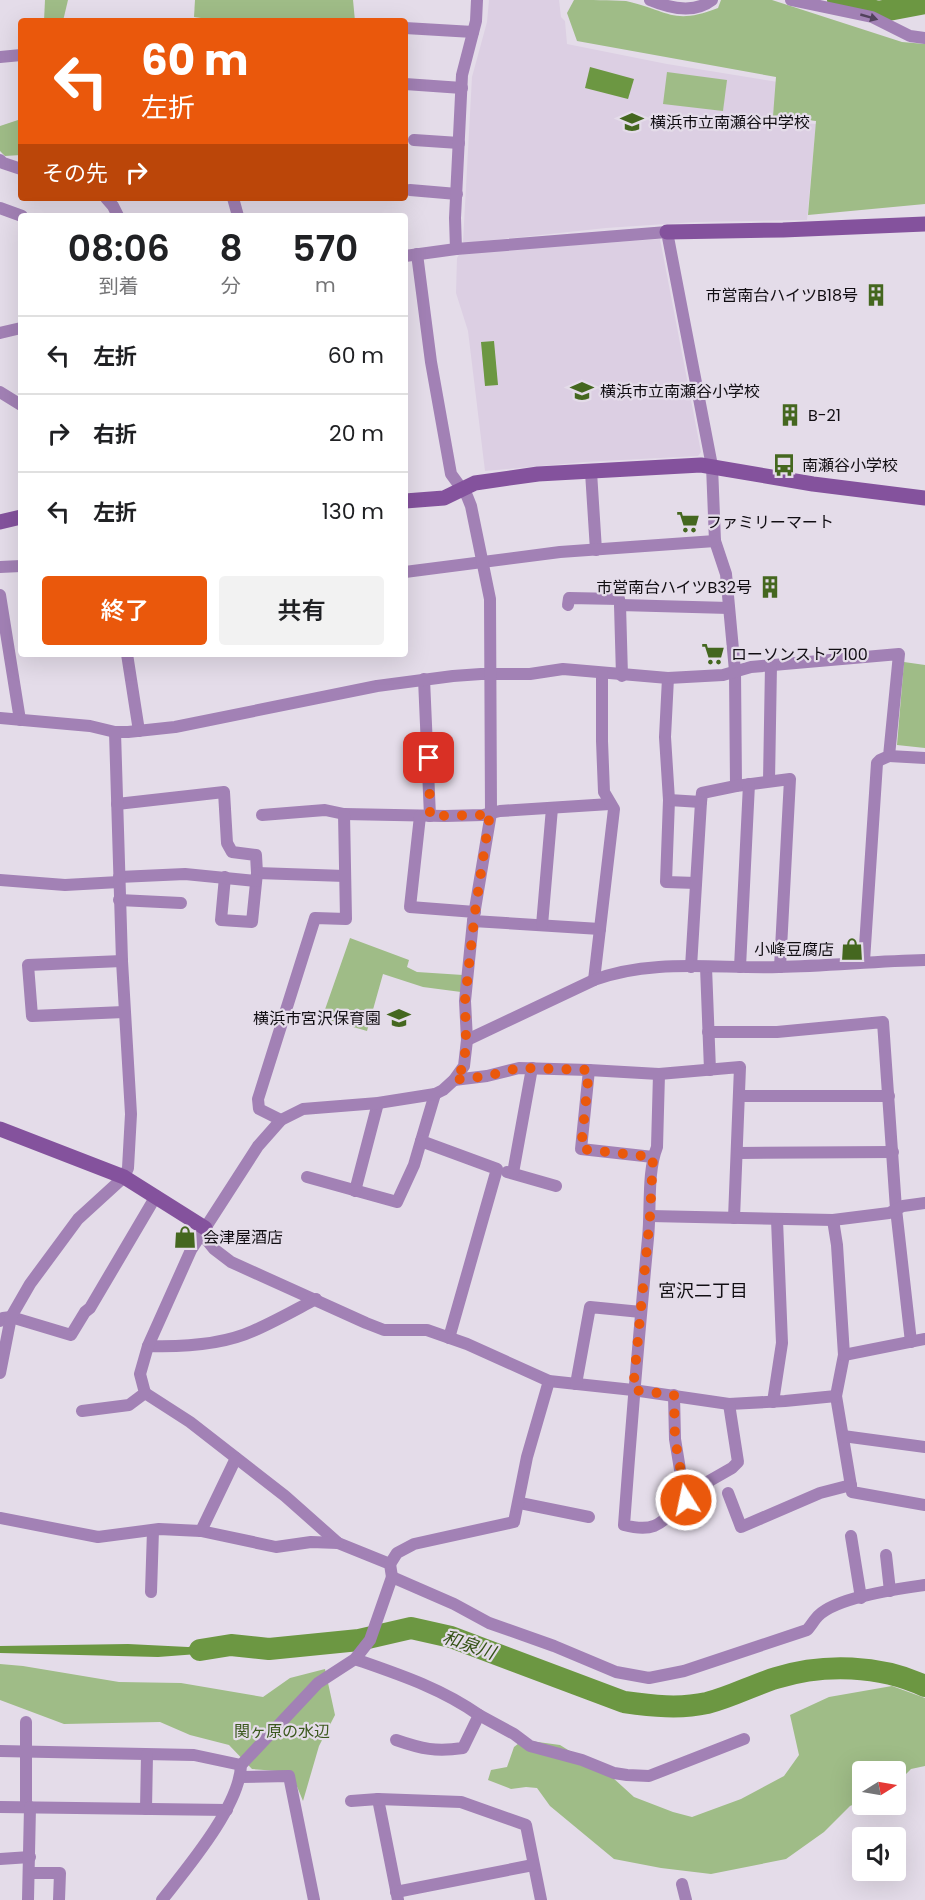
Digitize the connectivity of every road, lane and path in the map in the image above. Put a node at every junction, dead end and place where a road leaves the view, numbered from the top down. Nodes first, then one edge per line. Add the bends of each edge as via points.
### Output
1 (477, 0) edge
2 (650, 0) edge
3 (712, 0) edge
4 (791, 0) edge
5 (408, 28) edge
6 (473, 32) junction
7 (925, 38) edge
8 (18, 55) edge
9 (0, 57) edge
10 (408, 84) edge
11 (462, 88) junction
12 (414, 140) dead end
13 (459, 143) junction
14 (0, 160) edge
15 (18, 168) edge
16 (410, 190) dead end
17 (457, 194) junction
18 (0, 208) edge
19 (18, 215) edge
20 (925, 224) edge
21 (668, 232) junction
22 (456, 249) junction
23 (411, 255) edge
24 (18, 329) edge
25 (0, 333) edge
26 (0, 392) edge
27 (18, 403) edge
28 (712, 466) junction
29 (591, 472) junction
30 (461, 489) junction
31 (925, 498) edge
32 (408, 501) edge
33 (18, 518) edge
34 (0, 522) edge
35 (715, 541) junction
36 (596, 550) junction
37 (482, 562) junction
38 (18, 566) edge
39 (0, 567) edge
40 (408, 572) edge
41 (0, 595) edge
42 (568, 605) dead end
43 (620, 605) junction
44 (729, 608) junction
45 (127, 657) edge
46 (771, 665) junction
47 (735, 671) junction
48 (602, 673) junction
49 (490, 674) junction
50 (622, 676) junction
51 (668, 678) junction
52 (424, 679) junction
53 (0, 718) edge
54 (20, 720) junction
55 (139, 731) junction
56 (115, 732) junction
57 (889, 756) junction
58 (925, 758) edge
59 (770, 781) junction
60 (749, 784) junction
61 (736, 786) junction
62 (669, 800) junction
63 (701, 802) junction
64 (117, 804) junction
65 (610, 804) junction
66 (552, 808) junction
67 (490, 813) junction
68 (344, 814) junction
69 (262, 815) dead end
70 (425, 816) junction
71 (345, 876) junction
72 (225, 877) junction
73 (257, 877) junction
74 (0, 880) edge
75 (119, 880) junction
76 (696, 883) junction
77 (119, 900) junction
78 (181, 903) dead end
79 (474, 916) junction
80 (542, 925) junction
81 (600, 929) junction
82 (925, 960) edge
83 (122, 961) junction
84 (864, 961) junction
85 (691, 967) junction
86 (706, 967) junction
87 (740, 967) junction
88 (780, 967) junction
89 (594, 980) junction
90 (124, 1012) junction
91 (708, 1032) junction
92 (466, 1040) junction
93 (532, 1068) junction
94 (589, 1070) junction
95 (710, 1070) junction
96 (659, 1074) junction
97 (454, 1080) junction
98 (435, 1094) junction
99 (740, 1096) junction
100 (889, 1096) junction
101 (378, 1103) junction
102 (281, 1120) junction
103 (0, 1128) edge
104 (421, 1141) junction
105 (893, 1152) junction
106 (738, 1153) junction
107 (653, 1157) junction
108 (497, 1169) junction
109 (513, 1173) junction
110 (124, 1177) junction
111 (307, 1177) dead end
112 (556, 1186) dead end
113 (355, 1191) junction
114 (156, 1196) junction
115 (925, 1203) edge
116 (896, 1209) junction
117 (650, 1216) junction
118 (734, 1218) junction
119 (777, 1220) junction
120 (833, 1220) junction
121 (203, 1231) junction
122 (315, 1299) junction
123 (641, 1312) junction
124 (6, 1319) edge
125 (449, 1338) junction
126 (925, 1339) edge
127 (911, 1342) junction
128 (148, 1346) junction
129 (844, 1355) junction
130 (0, 1373) edge
131 (549, 1381) junction
132 (576, 1384) junction
133 (633, 1390) junction
134 (145, 1393) junction
135 (674, 1395) junction
136 (836, 1396) junction
137 (773, 1402) junction
138 (729, 1404) junction
139 (82, 1411) dead end
140 (843, 1436) junction
141 (925, 1448) edge
142 (236, 1458) junction
143 (851, 1485) junction
144 (728, 1493) dead end
145 (686, 1500) junction
146 (519, 1503) junction
147 (925, 1505) edge
148 (589, 1517) dead end
149 (0, 1518) edge
150 (153, 1530) junction
151 (201, 1532) junction
152 (851, 1536) dead end
153 (338, 1543) junction
154 (886, 1555) dead end
155 (390, 1564) junction
156 (392, 1577) junction
157 (925, 1585) edge
158 (890, 1591) junction
159 (151, 1592) dead end
160 (861, 1598) junction
161 (355, 1659) junction
162 (479, 1715) junction
163 (26, 1722) dead end
164 (744, 1739) dead end
165 (396, 1740) dead end
166 (0, 1751) edge
167 (26, 1751) junction
168 (147, 1755) junction
169 (241, 1771) junction
170 (378, 1799) junction
171 (351, 1801) dead end
172 (0, 1807) edge
173 (28, 1807) junction
174 (146, 1809) junction
175 (227, 1810) junction
176 (30, 1857) junction
177 (0, 1859) edge
178 (533, 1865) junction
179 (29, 1873) junction
180 (682, 1884) dead end
181 (397, 1896) edge
182 (28, 1900) edge
183 (59, 1900) edge
184 (162, 1900) edge
185 (314, 1900) edge
186 (541, 1900) edge
187 (686, 1900) edge

1 - 6 street
2 - 3 street via 668,8 694,8
4 -> 7 street via 872,17 910,36
5 - 6 street
6 - 11 street
8 - 9 street
10 - 11 street
11 - 13 street
12 - 13 street
13 - 17 street
14 - 15 street
16 - 17 street
17 - 22 street
18 - 19 street
20 - 21 street
21 - 22 street
21 - 28 street
22 - 23 street
23 - 30 street via 451,474
24 - 25 street
26 - 27 street
28 - 29 street
28 - 31 street
28 - 35 street
29 - 30 street via 538,474 475,483
29 - 36 street
30 - 32 street via 444,498
30 - 37 street via 471,506
33 - 34 street
35 - 36 street
35 - 44 street via 726,574
36 - 37 street
37 - 40 street
37 - 49 street via 490,599
38 - 39 street
41 - 54 street
42 - 43 street via 569,598 619,599
43 - 44 street
43 - 50 street
44 - 47 street
45 - 55 street
46 - 47 street
46 - 57 street via 899,654
46 - 59 street
47 - 51 street
47 - 61 street
48 - 49 street via 563,669
48 - 50 street
48 - 65 street via 604,792
49 - 52 street
49 - 67 street
50 - 51 street
51 - 62 street via 665,737
52 - 55 street
52 - 70 street
53 - 54 street
54 - 56 street
55 - 56 street
56 - 64 street
57 - 58 street
57 - 84 street via 877,763
59 - 60 street
59 - 88 street via 790,779
60 - 61 street
60 - 87 street
61 - 63 street via 702,793
62 - 63 street
62 - 76 street via 666,882
63 - 76 street
64 - 73 street via 224,792 227,843 232,852 256,855
64 - 75 street
65 - 66 street
65 - 81 street via 614,809
66 - 67 street
66 - 80 street
67 - 70 street
67 - 79 street
68 - 69 street via 326,810
68 - 70 street
68 - 71 street
70 - 79 street via 410,907
71 - 73 street
71 - 102 street via 346,920 315,918 258,1100 259,1109
72 - 73 street
72 - 73 street via 221,920 252,922
72 - 75 street via 185,874
74 - 75 street via 65,885
75 - 77 street
76 - 85 street
77 - 78 street
77 - 83 street
79 - 80 street
79 - 92 street via 465,1000
80 - 81 street
81 - 89 street
82 - 84 street
83 - 90 street
83 - 90 street via 28,965 32,1016
84 - 88 street
85 - 86 street
85 - 89 street via 641,968
86 - 87 street
86 - 91 street
87 - 88 street
89 - 92 street
90 - 110 street via 131,1114
91 - 95 street
91 - 100 street via 777,1032 883,1022
92 - 97 street via 464,1066
93 - 94 street
93 - 97 street
93 - 109 street
94 - 96 street
94 - 107 street via 581,1149
95 - 96 street
95 - 99 street via 740,1067
96 - 107 street via 657,1147
97 - 98 street
98 - 101 street
98 - 104 street
99 - 100 street
99 - 106 street
100 - 105 street
101 - 102 street via 303,1109
101 - 113 street
102 - 121 street via 258,1146
103 - 110 street
104 - 108 street
104 - 113 street via 397,1202
105 - 106 street
105 - 116 street
106 - 118 street
107 - 117 street
108 - 109 street
108 - 125 street
109 - 112 street
110 - 114 street
110 - 124 street via 78,1219
111 - 113 street
114 - 121 street
114 - 124 street via 71,1335
115 - 116 street
116 - 120 street
116 - 127 street
117 - 118 street
117 - 123 street
118 - 119 street
119 - 120 street
119 - 137 street via 782,1343
120 - 129 street
121 - 122 street via 214,1250 231,1262
121 - 128 street
122 - 125 street via 384,1330 427,1330
122 - 128 street via 252,1332 178,1346
123 - 132 street via 590,1307
123 - 133 street
124 - 130 street
125 - 131 street
126 - 127 street
127 - 129 street
128 - 134 street via 140,1374
129 - 136 street
131 - 132 street
131 - 146 street via 527,1457
132 - 133 street
133 - 135 street
133 - 145 street via 624,1526 654,1528
134 - 139 street via 129,1405
134 - 142 street
135 - 138 street
135 - 145 street via 675,1439
136 - 137 street
136 - 140 street
137 - 138 street
138 - 145 street via 738,1462
140 - 141 street
140 - 143 street
142 - 151 street
142 - 153 street
143 - 144 street via 820,1493 741,1527
143 - 147 street via 852,1492
146 - 148 street
146 - 155 street via 514,1522 414,1544 397,1553
149 - 150 street via 98,1537
150 - 151 street
150 - 159 street
151 - 153 street via 276,1547
152 - 160 street
153 - 155 street
154 - 158 street
155 - 156 street
156 - 160 street via 489,1623 616,1672 649,1678 684,1671 807,1630 818,1616 836,1605
156 - 161 street via 370,1640
157 - 158 street
158 - 160 street
161 - 162 street via 425,1684
161 - 169 street via 318,1683
162 - 164 street via 530,1746 627,1775 649,1776
162 - 165 street via 463,1748 423,1749
163 - 167 street
166 - 167 street
167 - 168 street
167 - 173 street
168 - 169 street via 194,1755
168 - 174 street
169 - 175 street
169 - 185 street via 289,1776
170 - 171 street
170 - 178 street via 461,1802 526,1825
170 - 181 street
172 - 173 street
173 - 174 street
173 - 176 street
174 - 175 street
175 - 184 street
176 - 177 street
176 - 179 street
178 - 181 street
178 - 186 street
179 - 182 street
179 - 183 street via 60,1873
180 - 187 street

